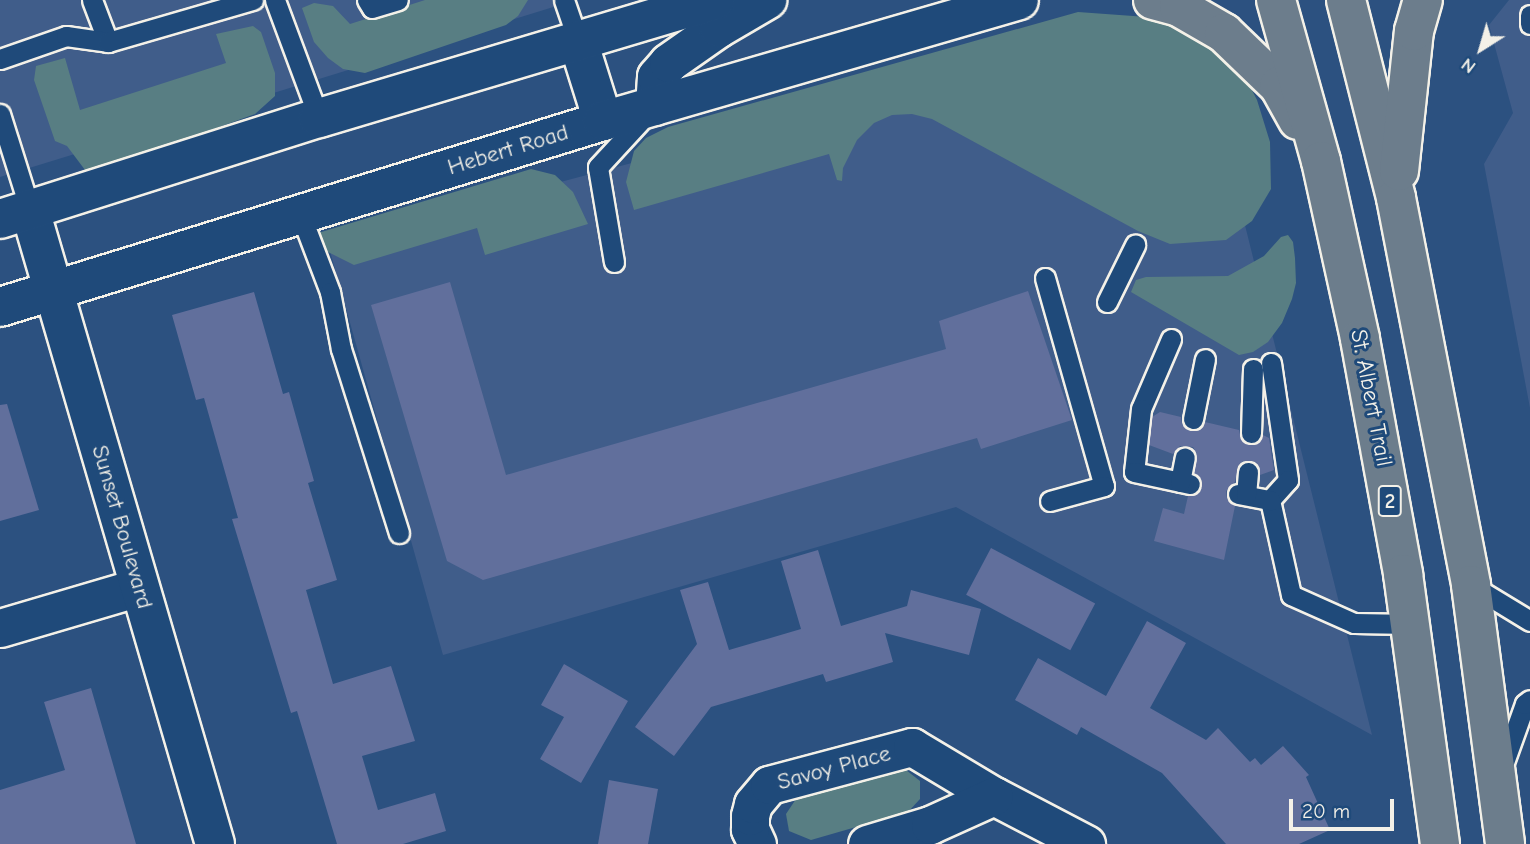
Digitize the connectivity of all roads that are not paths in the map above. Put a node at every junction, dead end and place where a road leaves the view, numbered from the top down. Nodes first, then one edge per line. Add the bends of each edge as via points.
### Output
1 (92, 0) edge
2 (253, 0) edge
3 (275, 0) edge
4 (367, 0) edge
5 (398, 0) edge
6 (564, 0) edge
7 (716, 0) edge
8 (767, 0) edge
9 (1019, 0) edge
10 (1153, 0) edge
11 (1276, 0) edge
12 (1346, 0) edge
13 (1423, 0) edge
14 (1530, 15) edge
15 (1530, 24) edge
16 (578, 41) junction
17 (108, 42) junction
18 (0, 59) edge
19 (655, 106) junction
20 (0, 114) edge
21 (319, 118) junction
22 (603, 121) junction
23 (1321, 161) junction
24 (1396, 198) junction
25 (300, 213) junction
26 (15, 214) edge
27 (1135, 245) dead end
28 (614, 262) dead end
29 (1045, 278) dead end
30 (53, 291) junction
31 (1107, 302) dead end
32 (0, 307) edge
33 (1171, 339) dead end
34 (1205, 359) dead end
35 (1193, 419) dead end
36 (1251, 433) dead end
37 (1185, 457) dead end
38 (1248, 472) dead end
39 (1270, 500) junction
40 (1050, 501) dead end
41 (399, 533) dead end
42 (1471, 586) junction
43 (139, 587) junction
44 (1530, 621) edge
45 (1410, 624) junction
46 (0, 628) edge
47 (1530, 700) edge
48 (1498, 779) junction
49 (994, 796) junction
50 (215, 844) edge
51 (757, 844) edge
52 (867, 844) edge
53 (1086, 844) edge
54 (1440, 844) edge
55 (1505, 844) edge

1 - 17 lane
2 - 17 lane
3 - 21 lane
4 - 5 lane via 372,8
6 - 16 lane
7 - 16 main road
8 - 19 main road via 669,63 657,77
9 - 19 main road, Hebert Road
10 - 23 main road via 1207,21 1241,48 1279,86
11 - 23 main road, St. Albert Trail / 2
12 - 24 main road
13 - 24 main road via 1415,31
14 - 15 lane
16 - 21 main road
16 - 22 main road
17 - 18 lane via 66,36
19 - 22 main road, Hebert Road
19 - 28 lane via 598,167
20 - 26 lane
21 - 26 main road
22 - 25 main road, Hebert Road
23 - 45 main road, St. Albert Trail / 2 via 1360,339
24 - 42 main road
25 - 30 main road, Hebert Road
25 - 41 lane via 330,292 341,349
26 - 30 main road, Sunset Boulevard
27 - 31 lane
29 - 40 lane via 1104,486
30 - 32 main road, Hebert Road
30 - 43 main road, Sunset Boulevard
33 - 37 lane via 1141,408 1133,472 1185,483
34 - 35 lane
36 - 39 lane via 1262,366 1288,480
38 - 39 lane via 1242,495
39 - 45 lane via 1291,595 1354,623
42 - 44 lane
42 - 48 main road
43 - 46 street
43 - 50 main road, Sunset Boulevard
45 - 54 main road, St. Albert Trail / 2
47 - 48 lane
48 - 55 main road
49 - 51 street, Savoy Place via 912,747 769,785 753,804 750,816
49 - 52 street via 930,825
49 - 53 street, Savoy Place

